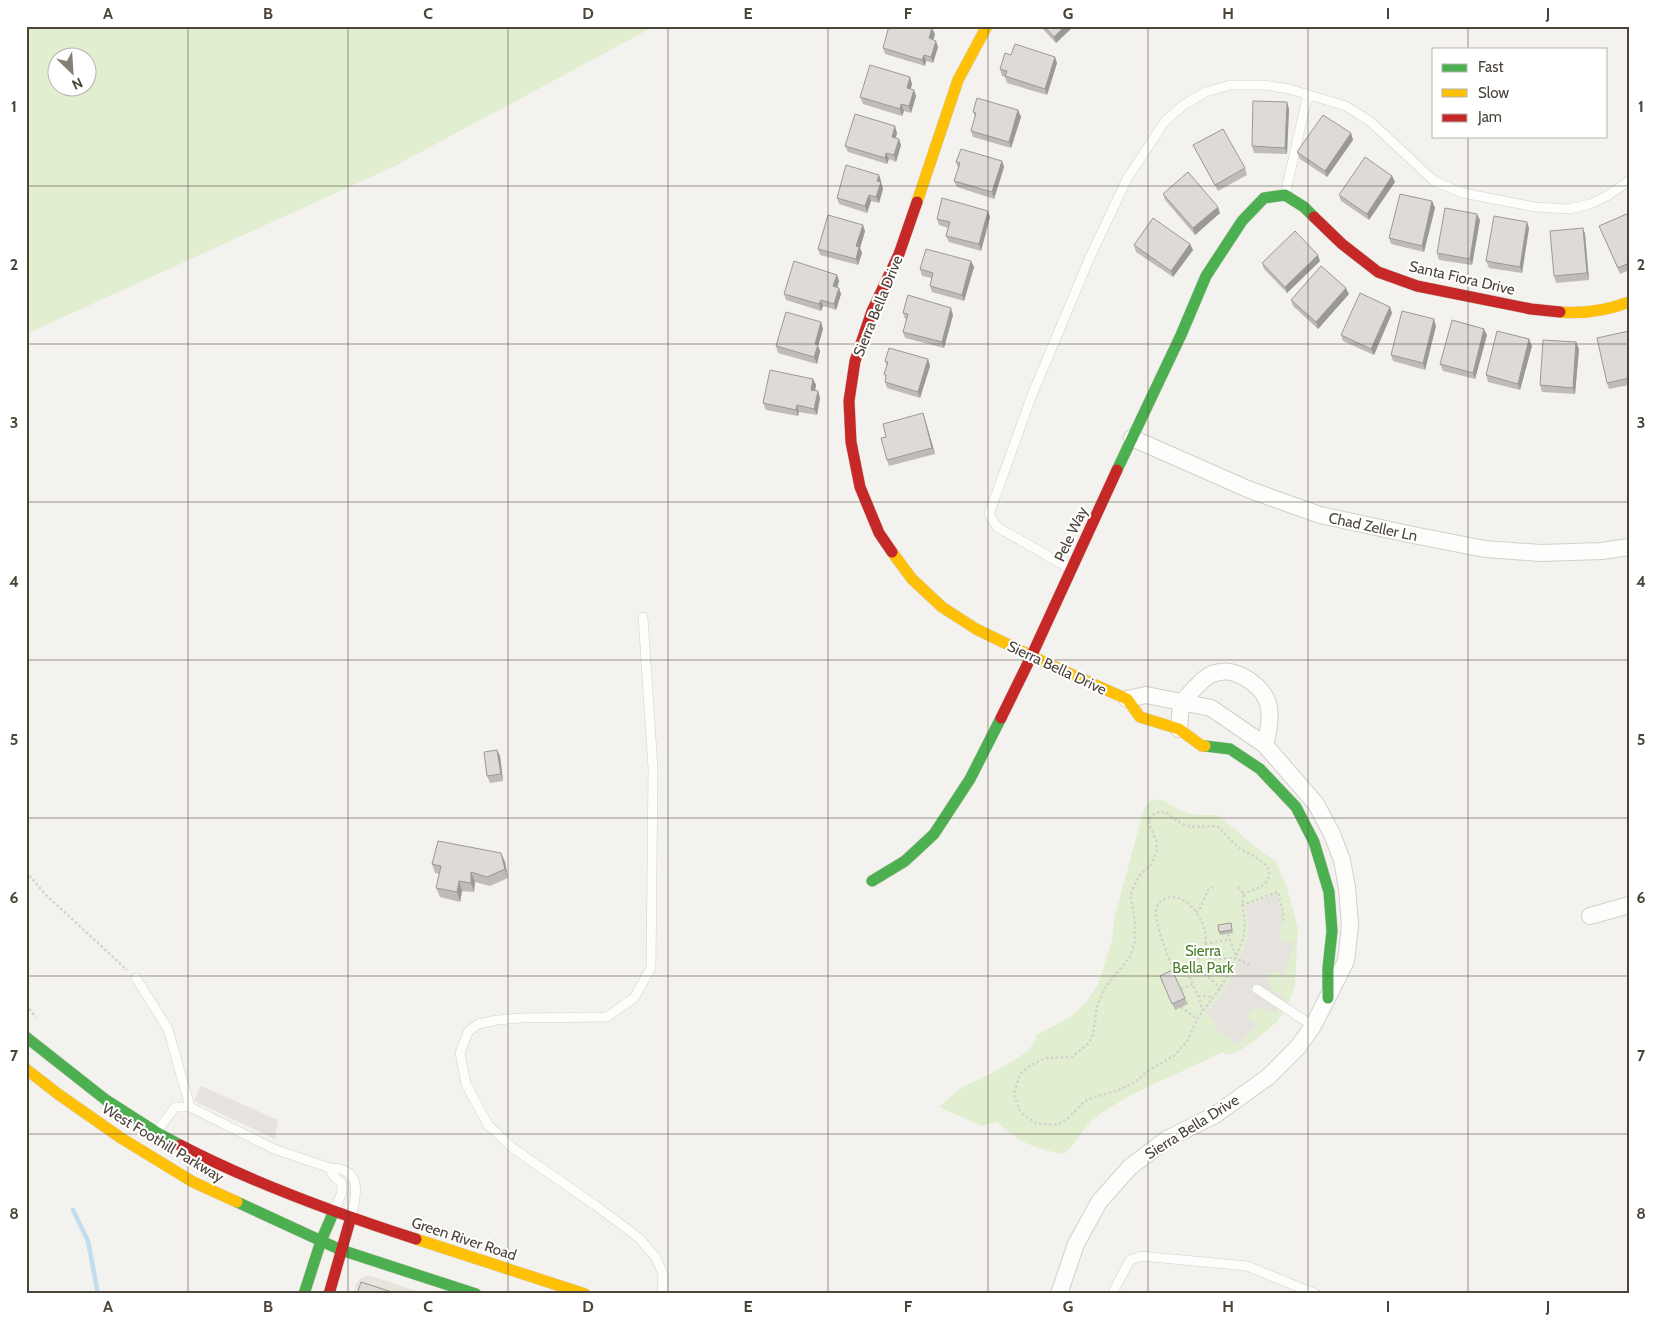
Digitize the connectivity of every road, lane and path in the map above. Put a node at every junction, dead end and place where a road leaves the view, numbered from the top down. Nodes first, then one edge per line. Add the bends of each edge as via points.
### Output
1 (987, 26) edge
2 (1308, 94) junction
3 (1629, 180) edge
4 (1285, 195) junction
5 (1629, 302) edge
6 (1132, 438) junction
7 (1629, 547) edge
8 (1071, 570) junction
9 (643, 617) dead end
10 (1031, 656) junction
11 (1127, 699) junction
12 (1181, 703) junction
13 (1179, 729) junction
14 (1265, 746) junction
15 (26, 872) edge
16 (872, 881) dead end
17 (1213, 887) dead end
18 (1238, 887) dead end
19 (1244, 894) junction
20 (1629, 905) edge
21 (1242, 906) junction
22 (1196, 912) junction
23 (1590, 916) dead end
24 (1284, 922) dead end
25 (1228, 934) edge
26 (1230, 939) junction
27 (1206, 944) junction
28 (1203, 954) junction
29 (1235, 957) junction
30 (1194, 963) junction
31 (1251, 966) dead end
32 (1185, 968) junction
33 (1174, 970) junction
34 (1172, 975) edge
35 (136, 978) joint
36 (1193, 984) junction
37 (1220, 988) junction
38 (1181, 989) edge
39 (1257, 989) dead end
40 (1198, 996) junction
41 (1214, 998) junction
42 (1328, 998) junction
43 (26, 1005) edge
44 (1181, 1007) edge
45 (1203, 1011) junction
46 (36, 1017) dead end
47 (1197, 1019) junction
48 (1314, 1026) junction
49 (26, 1037) edge
50 (26, 1069) edge
51 (190, 1107) junction
52 (156, 1132) junction
53 (330, 1168) junction
54 (334, 1211) junction
55 (351, 1218) junction
56 (320, 1241) junction
57 (341, 1250) junction
58 (304, 1294) edge
59 (329, 1294) edge
60 (476, 1294) edge
61 (585, 1294) edge
62 (662, 1294) edge
63 (1059, 1294) edge
64 (1112, 1294) edge
65 (1316, 1294) edge

1 - 10 street, Sierra Bella Drive via 958,80 899,254 872,312 855,361 849,401 851,442 860,487 879,533 912,579 942,607 976,630
2 - 3 lane via 1346,106 1372,122 1434,181 1463,193 1536,207 1569,208 1590,204
2 - 4 lane
2 - 8 lane via 1264,85 1230,85 1206,92 1165,121 1127,179 1032,395 989,514 997,527
4 - 5 street, Santa Fiora Drive via 1304,207 1319,224 1378,272 1417,286 1531,309 1570,313 1612,308
4 - 6 street, Pele Way via 1264,198 1242,220 1206,276
6 - 7 street, Chad Zeller Ln via 1250,490 1320,515 1485,549 1541,553
6 - 8 street, Pele Way
8 - 10 street, Pele Way
9 - 62 lane via 653,768 651,968 634,998 607,1017 521,1018 478,1024 468,1032 460,1053 466,1084 488,1125 514,1149 639,1238 656,1258 662,1274
10 - 11 street, Sierra Bella Drive
10 - 16 street, Pele Way via 970,779 934,834 905,861
11 - 12 street, Sierra Bella Drive via 1146,695
11 - 13 street, Sierra Bella Drive via 1140,717
12 - 13 street
12 - 14 street, Sierra Bella Drive via 1211,708
12 - 14 street via 1210,674 1230,670 1252,681 1267,701 1270,723
13 - 42 street, Sierra Bella Drive via 1202,746 1230,749 1253,764 1296,807 1314,842 1329,892 1332,931
14 - 42 street, Sierra Bella Drive via 1316,804 1342,860 1350,924 1346,961
15 - 35 path via 46,895
17 - 22 path
18 - 19 path
19 - 21 path
19 - 47 path via 1267,881 1269,876 1263,861 1239,848 1217,826 1192,828 1166,812 1155,813 1149,819 1149,825 1156,840 1155,858 1132,890 1136,941 1130,957 1104,989 1089,1043 1072,1057 1046,1058 1020,1074 1014,1094 1019,1109 1036,1123 1053,1126 1061,1123 1084,1102 1127,1086 1176,1055 1188,1040
20 - 23 street
21 - 24 path via 1278,892
21 - 29 path via 1243,939
22 - 27 path via 1206,933
22 - 33 path via 1178,898 1161,900 1157,906 1157,922
25 - 26 path
26 - 27 path
26 - 29 path
27 - 28 path
28 - 29 path via 1212,959
28 - 30 path
29 - 31 path
29 - 37 path
30 - 32 path
30 - 37 path
32 - 33 path
32 - 36 path
33 - 34 path
35 - 51 lane via 168,1029
36 - 38 path
36 - 40 path
37 - 41 path
39 - 48 lane
40 - 41 path
40 - 45 path
41 - 45 path
42 - 48 street, Sierra Bella Drive
43 - 46 path
44 - 47 path
45 - 47 path
48 - 63 street, Sierra Bella Drive via 1268,1077 1215,1115 1167,1139 1130,1166 1100,1202 1076,1244
49 - 52 street, West Foothill Parkway via 106,1100
50 - 56 street, West Foothill Parkway via 121,1138 193,1182
51 - 52 lane via 175,1107
51 - 53 lane via 274,1149
52 - 54 street, West Foothill Parkway via 218,1165
53 - 54 lane via 342,1184
53 - 55 lane via 343,1170 354,1180 356,1196
54 - 55 street, Green River Road
54 - 56 street
55 - 57 street
55 - 61 street, Green River Road
56 - 57 street
56 - 58 street
57 - 59 street
57 - 60 street
64 - 65 lane via 1130,1260 1141,1256 1246,1266

